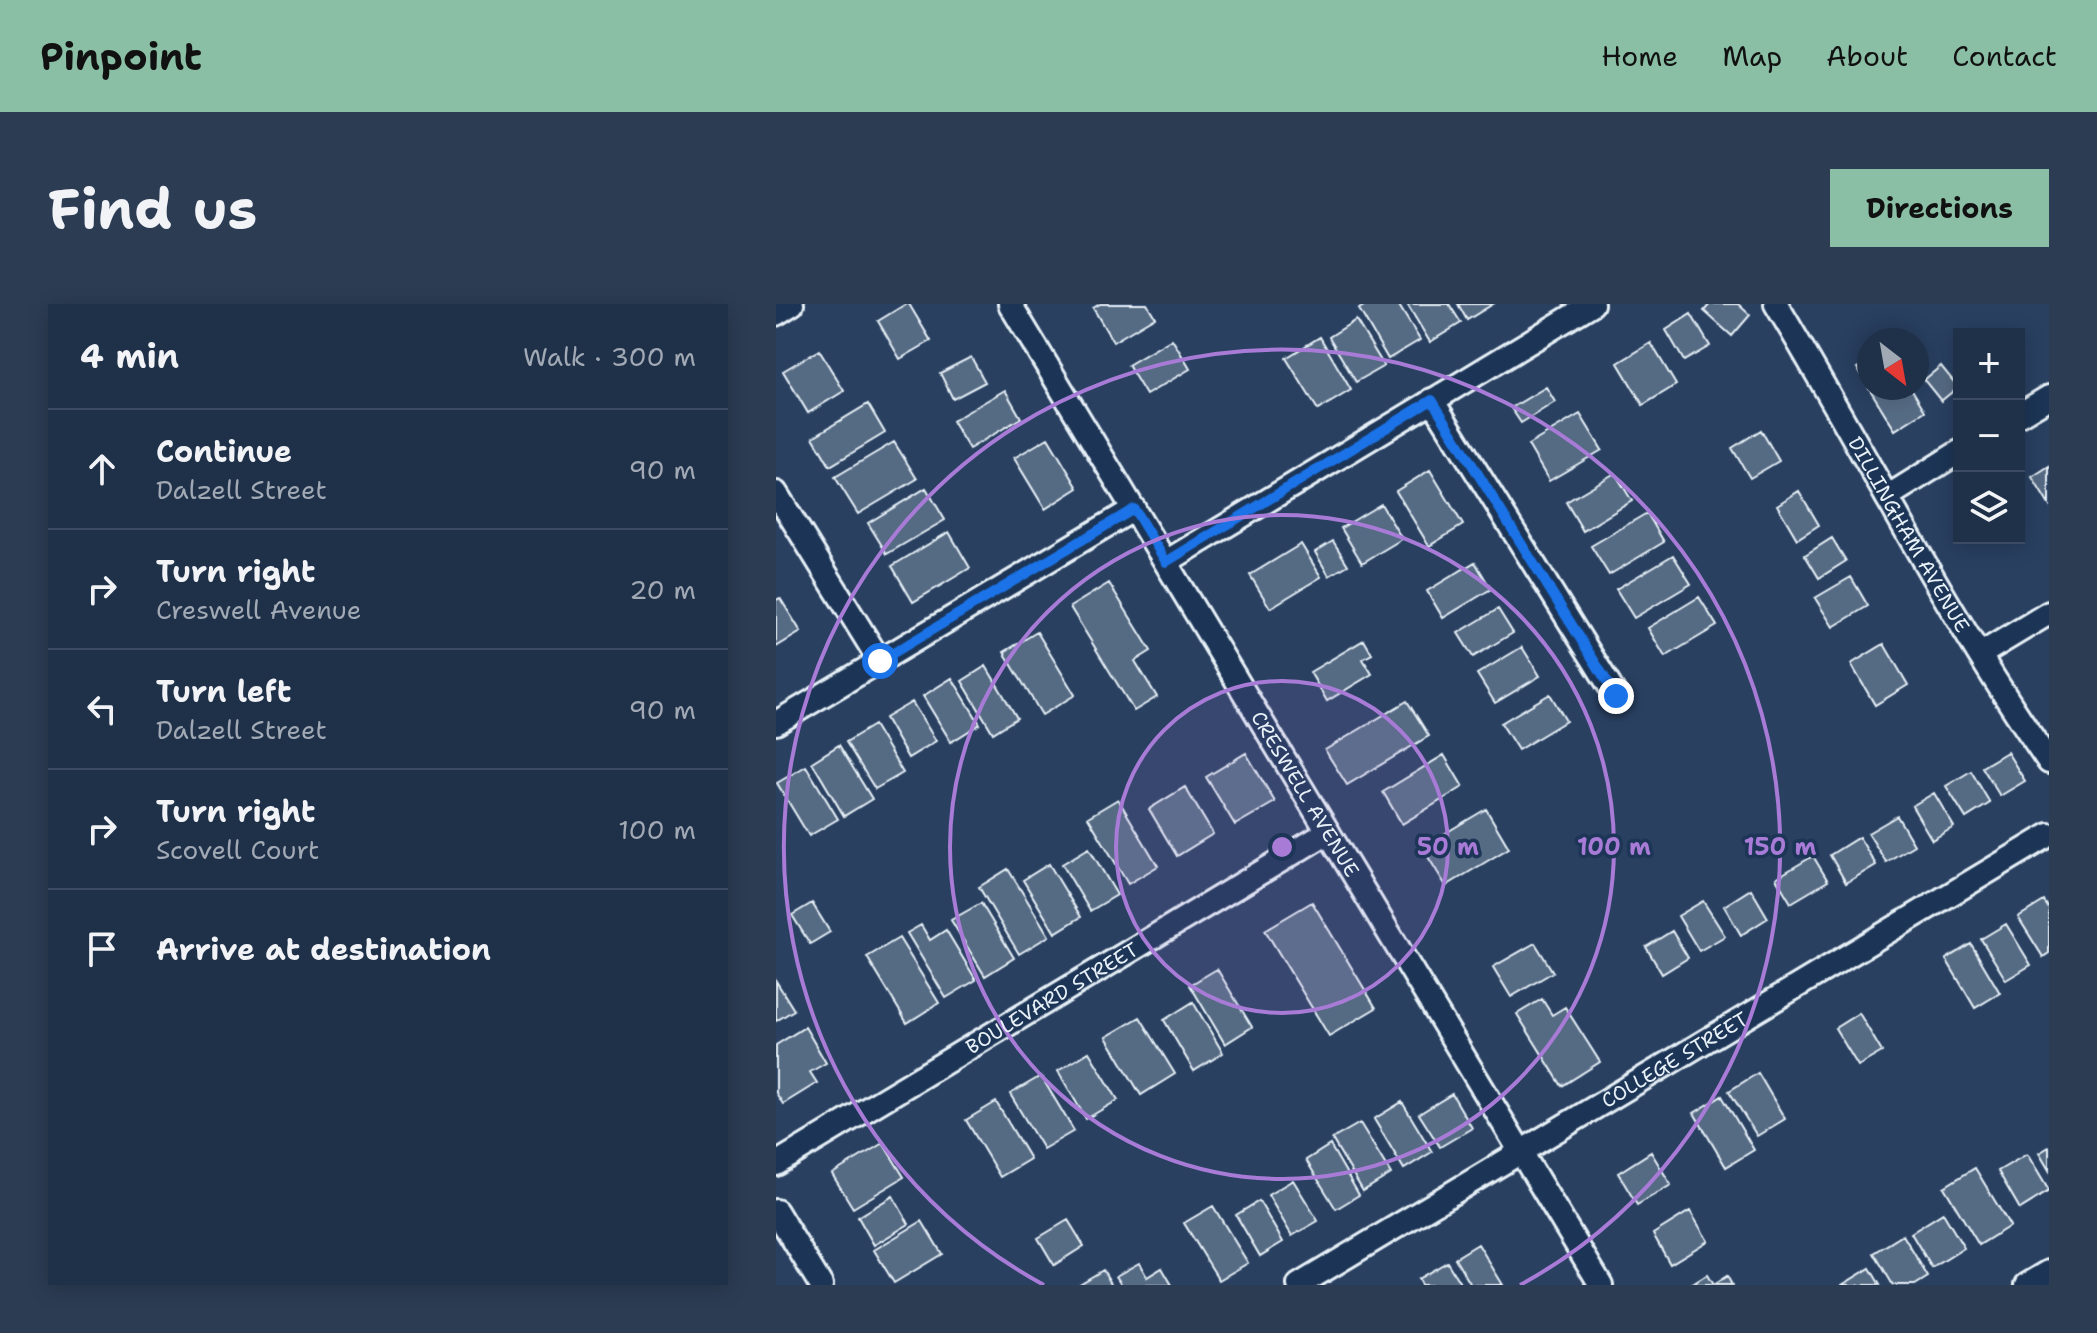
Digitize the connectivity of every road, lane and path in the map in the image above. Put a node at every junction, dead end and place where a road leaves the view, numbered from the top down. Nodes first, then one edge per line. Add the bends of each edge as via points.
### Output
1 (792, 304) edge
2 (1010, 304) edge
3 (1592, 304) edge
4 (1776, 304) edge
5 (776, 314) edge
6 (2049, 397) edge
7 (1432, 400) junction
8 (2025, 411) edge
9 (1953, 456) edge
10 (776, 493) edge
11 (1887, 497) junction
12 (1134, 509) junction
13 (1166, 562) junction
14 (2049, 613) edge
15 (1981, 654) junction
16 (880, 661) junction
17 (1616, 696) dead end
18 (776, 723) edge
19 (2049, 762) edge
20 (1328, 832) junction
21 (2049, 835) edge
22 (1521, 1152) junction
23 (776, 1164) edge
24 (776, 1211) edge
25 (2049, 1272) edge
26 (821, 1285) edge
27 (1299, 1285) edge
28 (1601, 1285) edge
29 (2027, 1285) edge

1 - 5 street
2 - 12 street, CRESWELL AVENUE
3 - 7 street
4 - 11 street, DILLINGHAM AVENUE
6 - 8 street
7 - 13 street
7 - 17 street
9 - 11 street
10 - 16 street
11 - 15 street, DILLINGHAM AVENUE
12 - 13 street, CRESWELL AVENUE
12 - 16 street
13 - 20 street, CRESWELL AVENUE
14 - 15 street
15 - 19 street, DILLINGHAM AVENUE
16 - 18 street
20 - 22 street, CRESWELL AVENUE
20 - 23 street, BOULEVARD STREET
21 - 22 street, COLLEGE STREET
22 - 27 street, COLLEGE STREET
22 - 28 street, CRESWELL AVENUE
24 - 26 street
25 - 29 street

